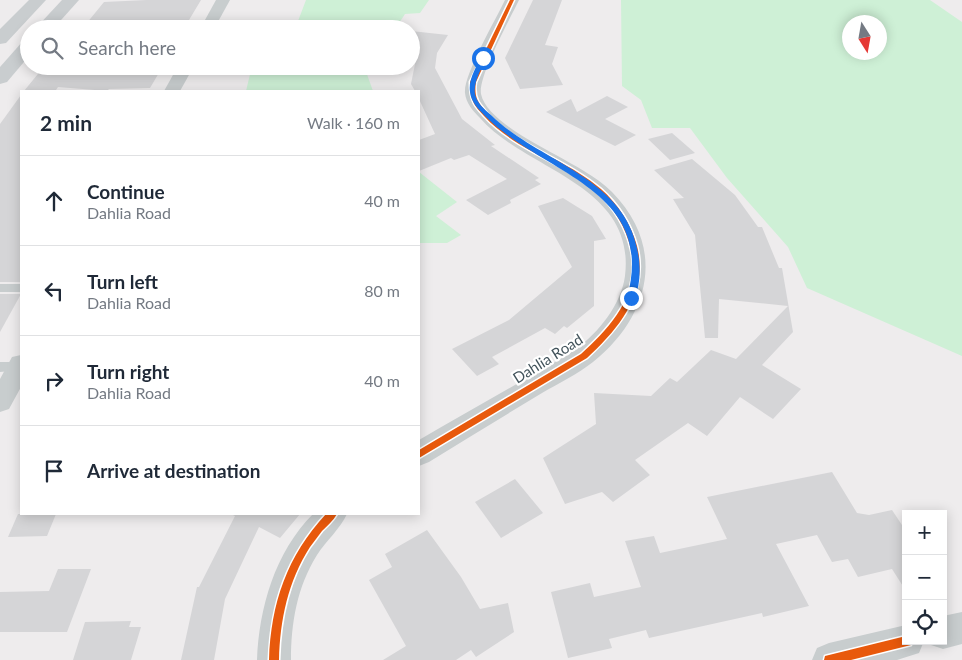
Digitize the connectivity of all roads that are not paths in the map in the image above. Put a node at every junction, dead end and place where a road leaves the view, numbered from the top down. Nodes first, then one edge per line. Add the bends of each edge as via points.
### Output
1 (38, 0) edge
2 (71, 0) edge
3 (223, 0) edge
4 (512, 0) edge
5 (52, 20) edge
6 (212, 20) edge
7 (0, 39) edge
8 (20, 55) edge
9 (2, 74) edge
10 (181, 75) edge
11 (173, 90) edge
12 (0, 288) edge
13 (20, 288) edge
14 (14, 366) edge
15 (0, 402) edge
16 (420, 453) edge
17 (331, 515) edge
18 (962, 628) edge
19 (947, 632) edge
20 (902, 642) edge
21 (274, 660) edge
22 (829, 660) edge

1 - 7 main road
2 - 5 main road
3 - 6 street
4 - 16 street, Dahlia Road via 473,82 472,94 478,106 497,125 597,189 614,206 632,239 636,279 631,298 620,317 607,335 584,356
8 - 9 main road
10 - 11 street
12 - 13 lane
14 - 15 street
17 - 21 street via 310,538 282,597
18 - 19 street
20 - 22 street

